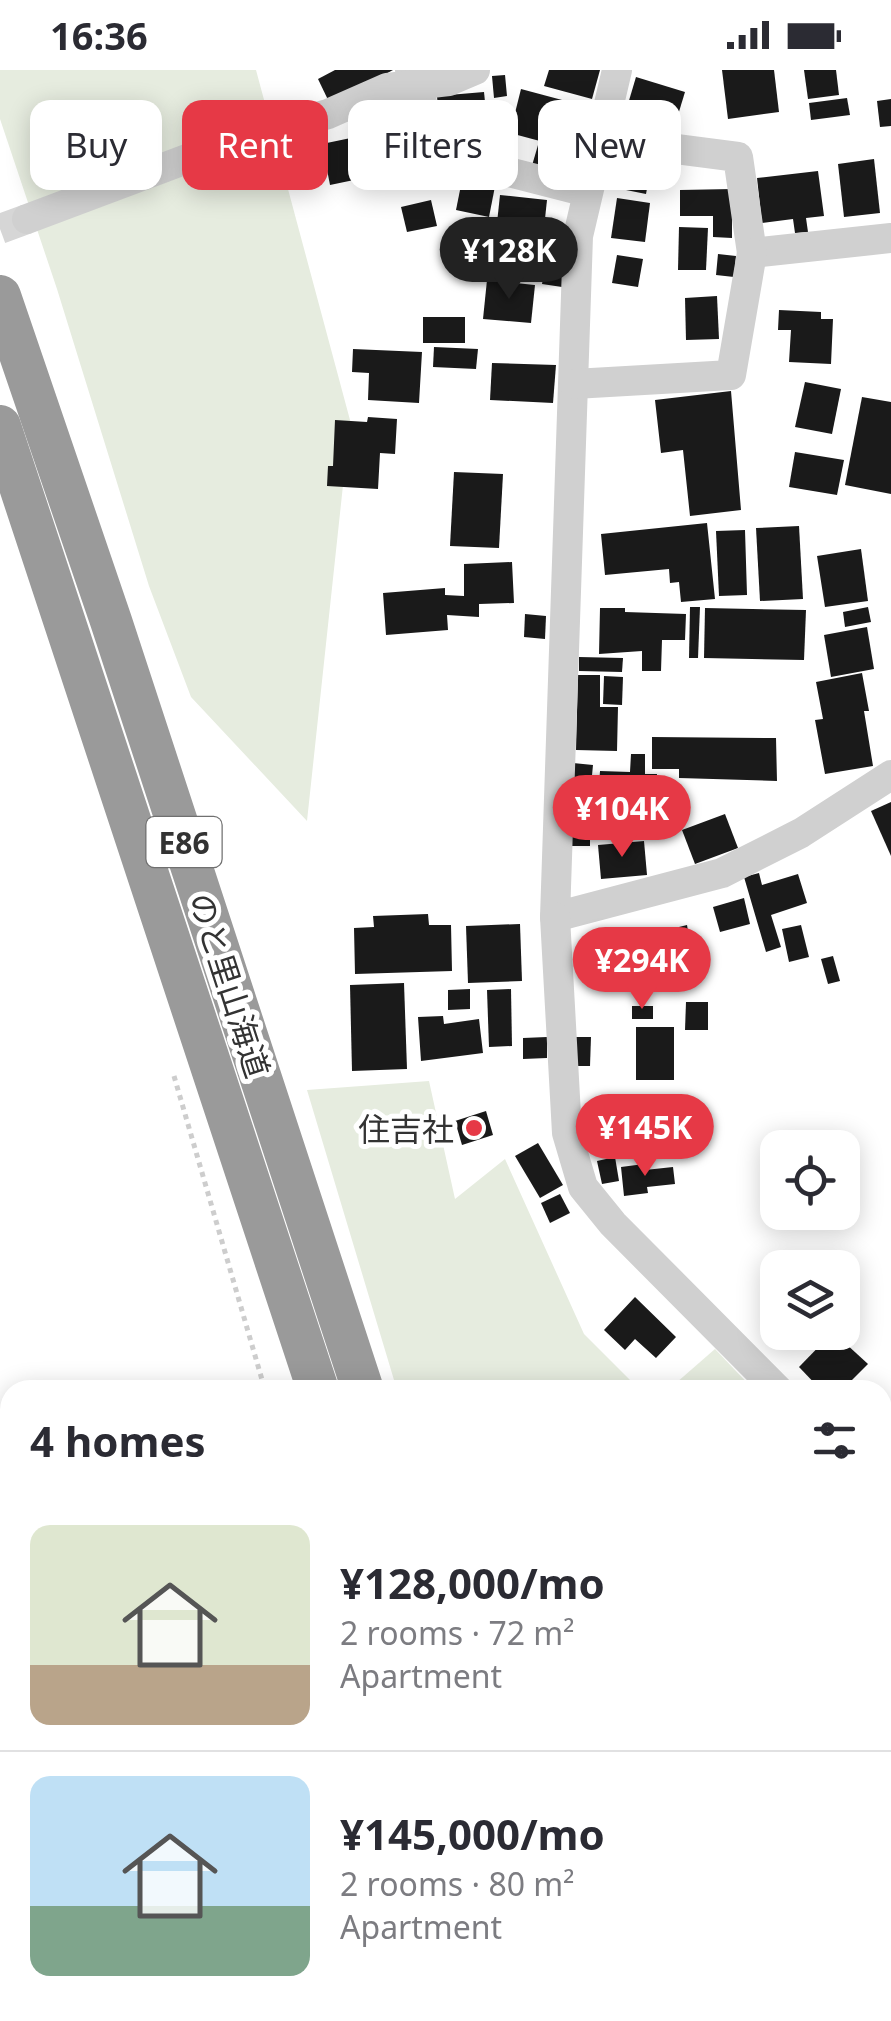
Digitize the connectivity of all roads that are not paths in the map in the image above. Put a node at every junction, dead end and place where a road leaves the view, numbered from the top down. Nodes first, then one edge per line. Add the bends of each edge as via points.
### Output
1 (475, 70) edge
2 (617, 70) edge
3 (414, 77) edge
4 (609, 100) edge
5 (681, 150) edge
6 (587, 192) joint
7 (27, 218) tunnel mouth
8 (891, 238) edge
9 (752, 254) junction
10 (0, 296) edge
11 (574, 384) junction
12 (0, 426) edge
13 (891, 774) edge
14 (555, 917) junction
15 (315, 1380) edge
16 (360, 1380) edge
17 (768, 1380) edge

1 - 3 street via 450,81
2 - 4 street
3 - 6 street via 430,152
3 - 7 street via 328,114 240,139
5 - 9 street via 738,157
6 - 11 street via 578,236
8 - 9 street
9 - 11 street via 730,375
10 - 16 highway, のと里山海道 / E86
11 - 14 street
12 - 15 highway, のと里山海道 / E86
13 - 14 street via 801,833 722,873
14 - 17 street via 568,1133 583,1187

